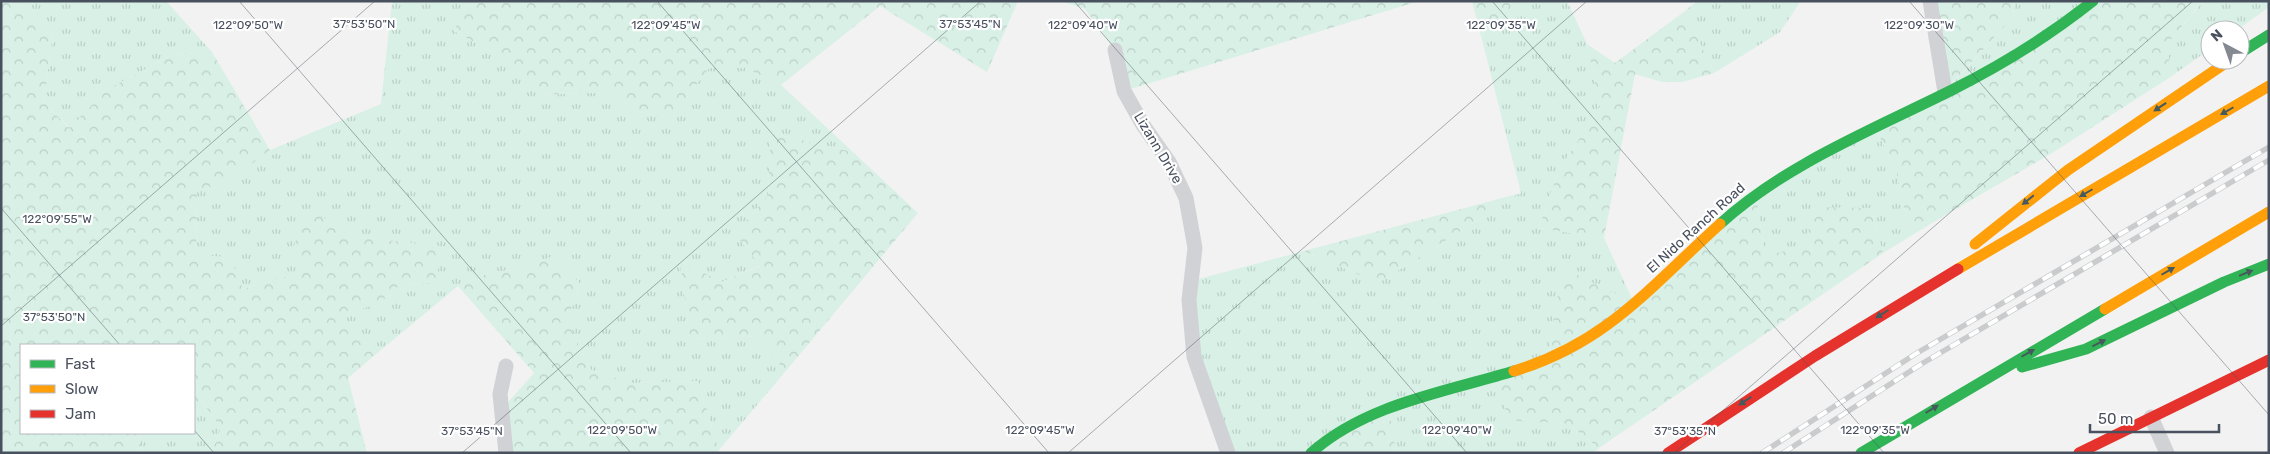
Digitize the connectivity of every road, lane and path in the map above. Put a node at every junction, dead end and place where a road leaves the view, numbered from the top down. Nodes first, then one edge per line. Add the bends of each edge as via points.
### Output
1 (1930, 1) edge
2 (2093, 1) edge
3 (2269, 34) edge
4 (2250, 46) edge
5 (1115, 50) dead end
6 (2215, 70) edge
7 (2269, 86) edge
8 (1945, 92) junction
9 (2269, 212) edge
10 (2269, 264) edge
11 (1924, 288) junction
12 (2269, 360) edge
13 (506, 366) dead end
14 (1986, 377) junction
15 (2151, 416) junction
16 (506, 453) edge
17 (1228, 453) edge
18 (1310, 453) edge
19 (1668, 453) edge
20 (1861, 453) edge
21 (2079, 453) edge
22 (2167, 453) edge

1 - 8 street
2 - 8 main road, El Nido Ranch Road via 2019,54
3 - 4 main road
5 - 17 street, Lizann Drive via 1124,91 1169,162 1186,198 1194,248 1188,300 1194,357
6 -> 11 main road via 2042,188
7 -> 11 main road
8 - 18 main road, El Nido Ranch Road via 1838,146 1756,194 1613,322 1577,346 1527,367 1389,408 1335,433
14 -> 9 main road
14 -> 10 main road via 2086,349 2224,282
11 -> 19 main road
12 - 15 main road
13 - 16 street via 500,394
20 -> 14 main road
15 - 21 main road
15 - 22 street

